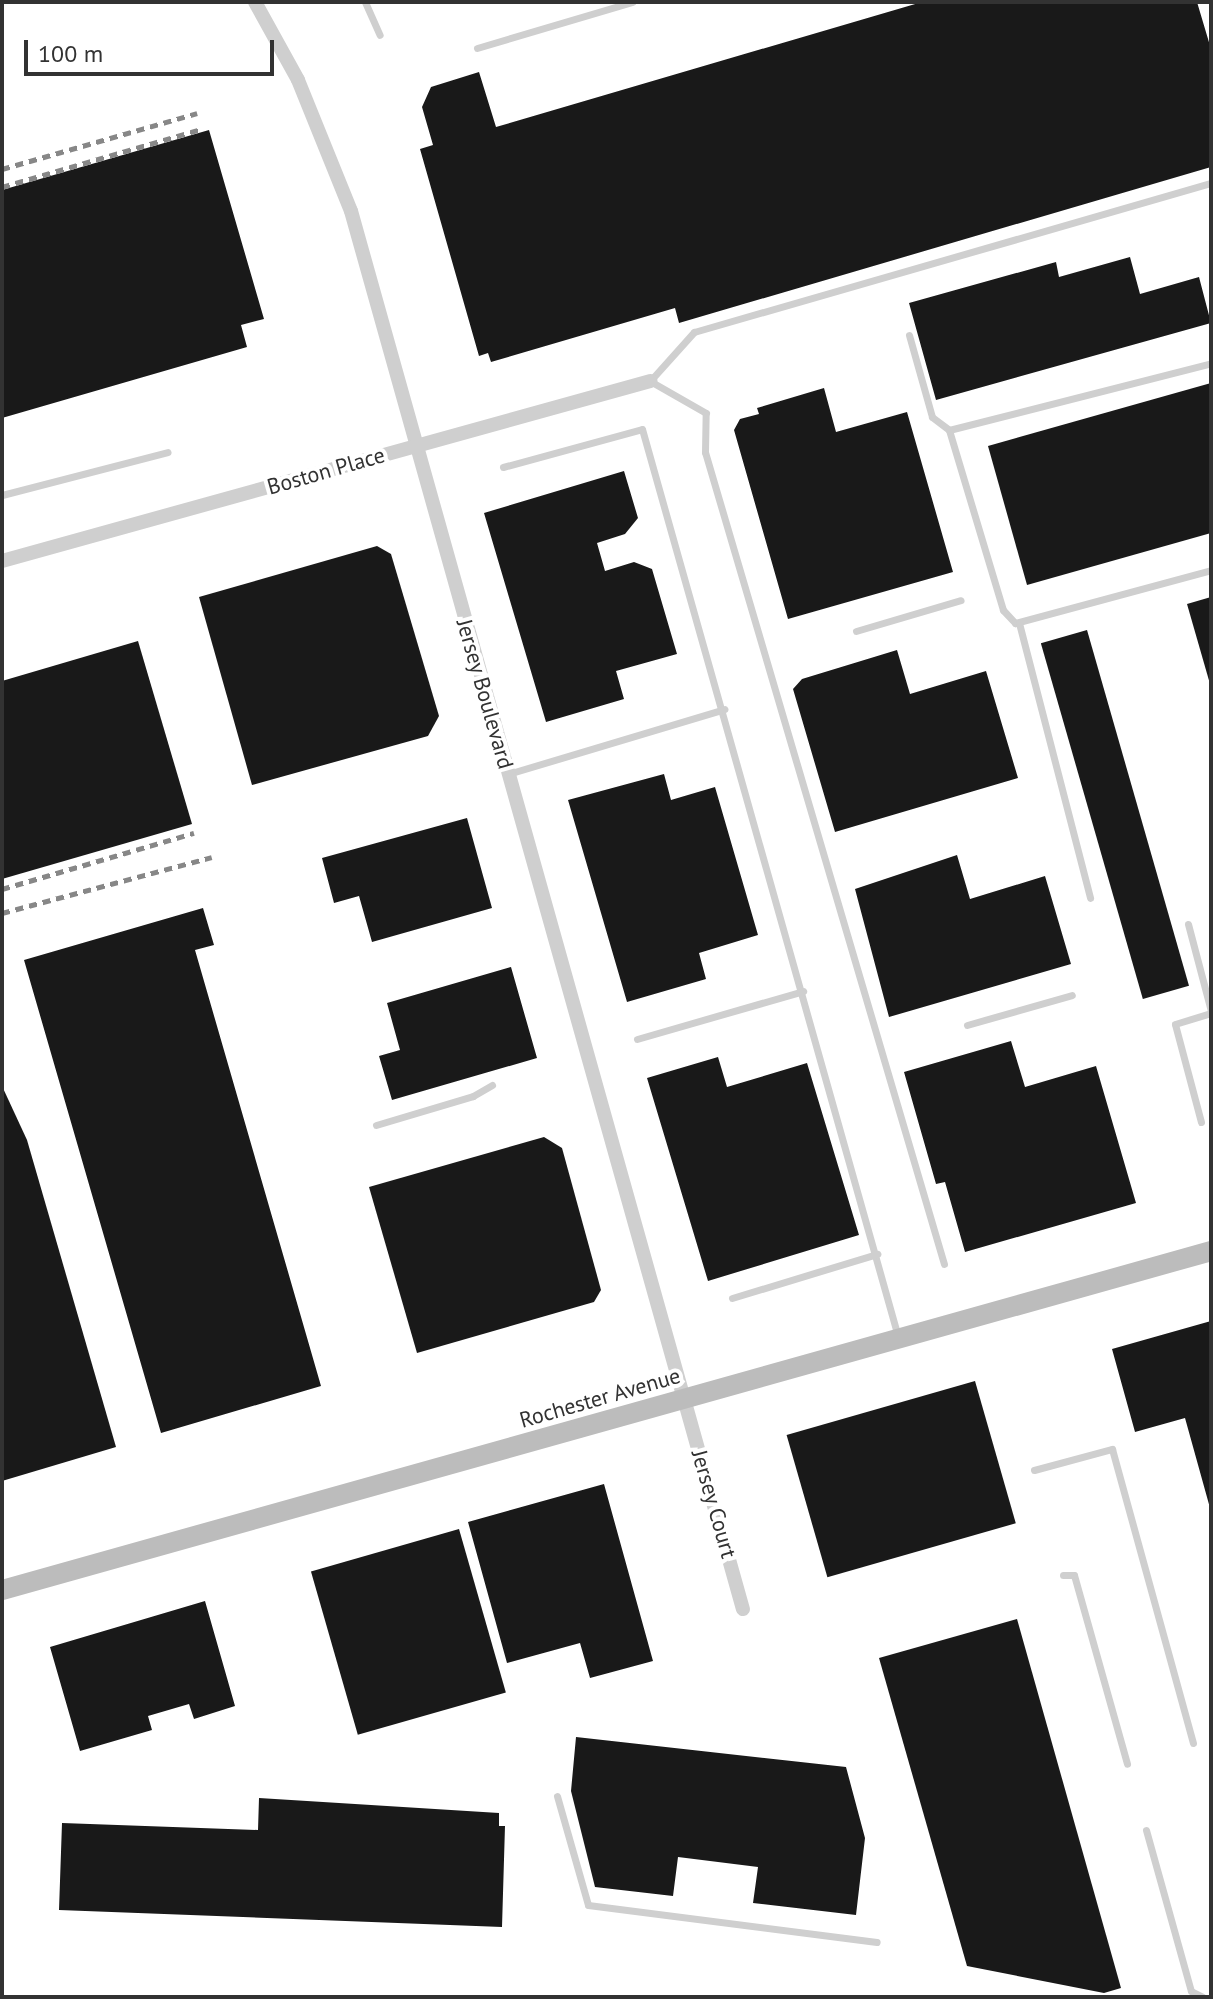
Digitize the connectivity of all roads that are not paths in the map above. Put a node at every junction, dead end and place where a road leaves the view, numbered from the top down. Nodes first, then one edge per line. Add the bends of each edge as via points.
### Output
1 (255, 2) edge
2 (365, 2) edge
3 (632, 2) edge
4 (380, 35) dead end
5 (477, 48) dead end
6 (1211, 183) edge
7 (909, 335) dead end
8 (1211, 363) edge
9 (650, 381) junction
10 (949, 430) junction
11 (415, 446) junction
12 (168, 452) dead end
13 (503, 467) dead end
14 (2, 495) edge
15 (2, 561) edge
16 (1211, 570) edge
17 (961, 600) dead end
18 (1019, 623) junction
19 (856, 631) dead end
20 (724, 709) junction
21 (508, 774) junction
22 (1090, 898) dead end
23 (1188, 924) dead end
24 (803, 991) junction
25 (1072, 995) dead end
26 (1211, 1012) edge
27 (967, 1025) dead end
28 (637, 1039) dead end
29 (492, 1085) dead end
30 (1201, 1122) dead end
31 (376, 1125) dead end
32 (1211, 1251) edge
33 (877, 1254) junction
34 (944, 1264) dead end
35 (732, 1298) dead end
36 (899, 1339) junction
37 (684, 1399) junction
38 (1034, 1470) dead end
39 (1063, 1575) dead end
40 (2, 1590) edge
41 (743, 1609) dead end
42 (1193, 1743) dead end
43 (1127, 1764) dead end
44 (557, 1796) dead end
45 (1146, 1830) dead end
46 (877, 1942) dead end
47 (1203, 1997) edge

1 - 11 street, Jersey Boulevard via 298,80 351,211
2 - 4 lane
3 - 5 lane
6 - 9 lane via 694,332
7 - 10 lane via 932,417
8 - 10 lane
9 - 11 street, Boston Place
9 - 34 lane via 706,413 705,452
10 - 18 lane via 1003,610
11 - 15 street, Boston Place
11 - 21 street, Jersey Boulevard
12 - 14 lane
13 - 20 lane via 642,429
16 - 18 lane
17 - 19 lane
18 - 22 lane
20 - 21 lane
20 - 24 lane
21 - 37 street, Jersey Boulevard
23 - 26 lane
24 - 28 lane
24 - 33 lane
25 - 27 lane
26 - 30 lane via 1175,1024
29 - 31 lane via 473,1096
32 - 36 main road, Rochester Avenue
33 - 35 lane
33 - 36 lane
36 - 37 main road, Rochester Avenue
37 - 40 main road, Rochester Avenue
37 - 41 street, Jersey Court
38 - 42 lane via 1112,1449
39 - 43 lane via 1074,1575
44 - 46 lane via 588,1905
45 - 47 lane via 1191,1991

